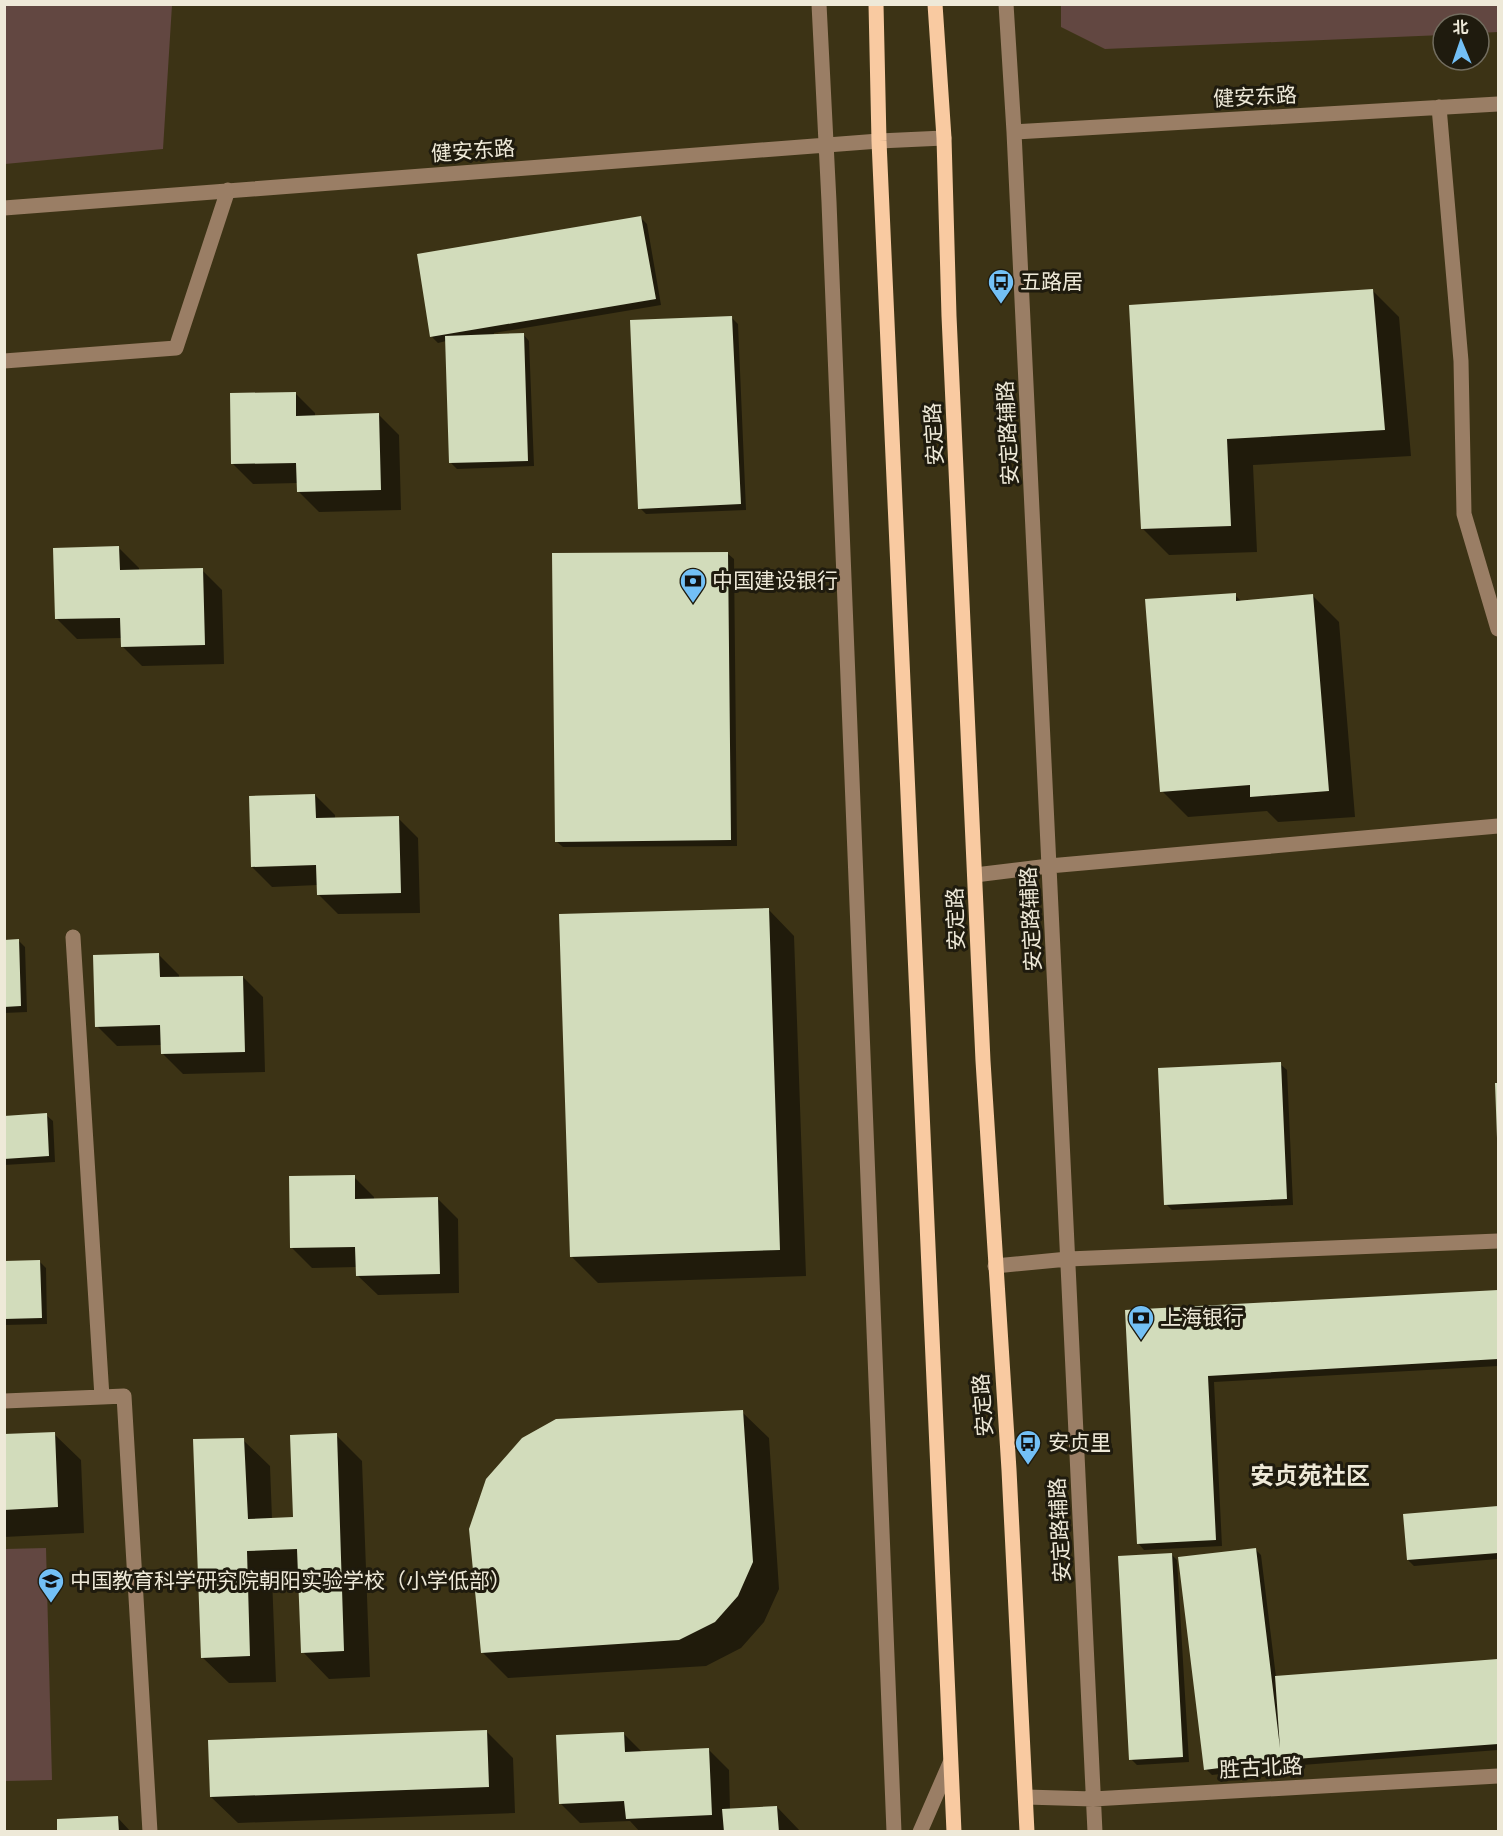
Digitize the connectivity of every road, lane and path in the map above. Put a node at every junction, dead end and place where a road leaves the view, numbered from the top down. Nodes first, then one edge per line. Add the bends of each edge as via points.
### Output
1 (819, 4) edge
2 (876, 4) edge
3 (935, 4) edge
4 (1006, 4) edge
5 (1498, 104) edge
6 (1439, 108) junction
7 (1014, 132) junction
8 (944, 138) junction
9 (879, 141) junction
10 (827, 145) junction
11 (228, 190) junction
12 (4, 208) edge
13 (4, 361) edge
14 (1498, 629) edge
15 (1498, 826) edge
16 (1049, 866) junction
17 (975, 875) junction
18 (73, 937) dead end
19 (1498, 1242) edge
20 (1068, 1259) junction
21 (995, 1266) junction
22 (102, 1397) junction
23 (4, 1401) edge
24 (950, 1763) junction
25 (1498, 1776) edge
26 (1026, 1797) junction
27 (1093, 1799) junction
28 (150, 1832) edge
29 (894, 1832) edge
30 (920, 1832) edge
31 (954, 1832) edge
32 (1027, 1832) edge
33 (1095, 1832) edge

1 - 10 street
2 - 9 main road, 安定路
3 - 8 main road, 安定路
4 - 7 street, 安定路辅路
5 - 6 street, 健安东路
6 - 7 street, 健安东路
6 - 14 street via 1461,361 1464,514
7 - 16 street, 安定路辅路
8 - 9 street, 健安东路
8 - 17 main road, 安定路
9 - 10 street, 健安东路
9 - 24 main road, 安定路
10 - 11 street, 健安东路
10 - 29 street
11 - 12 street, 健安东路
11 - 13 street via 176,348
15 - 16 street
16 - 17 street
16 - 20 street, 安定路辅路
17 - 21 main road, 安定路
18 - 22 street
19 - 20 street
20 - 21 street
20 - 27 street, 安定路辅路
21 - 26 main road, 安定路
22 - 23 street
22 - 28 street via 124,1396
24 - 30 street
24 - 31 main road, 安定路
25 - 27 street, 胜古北路
26 - 27 street, 胜古北路
26 - 32 main road, 安定路
27 - 33 street, 安定路辅路

